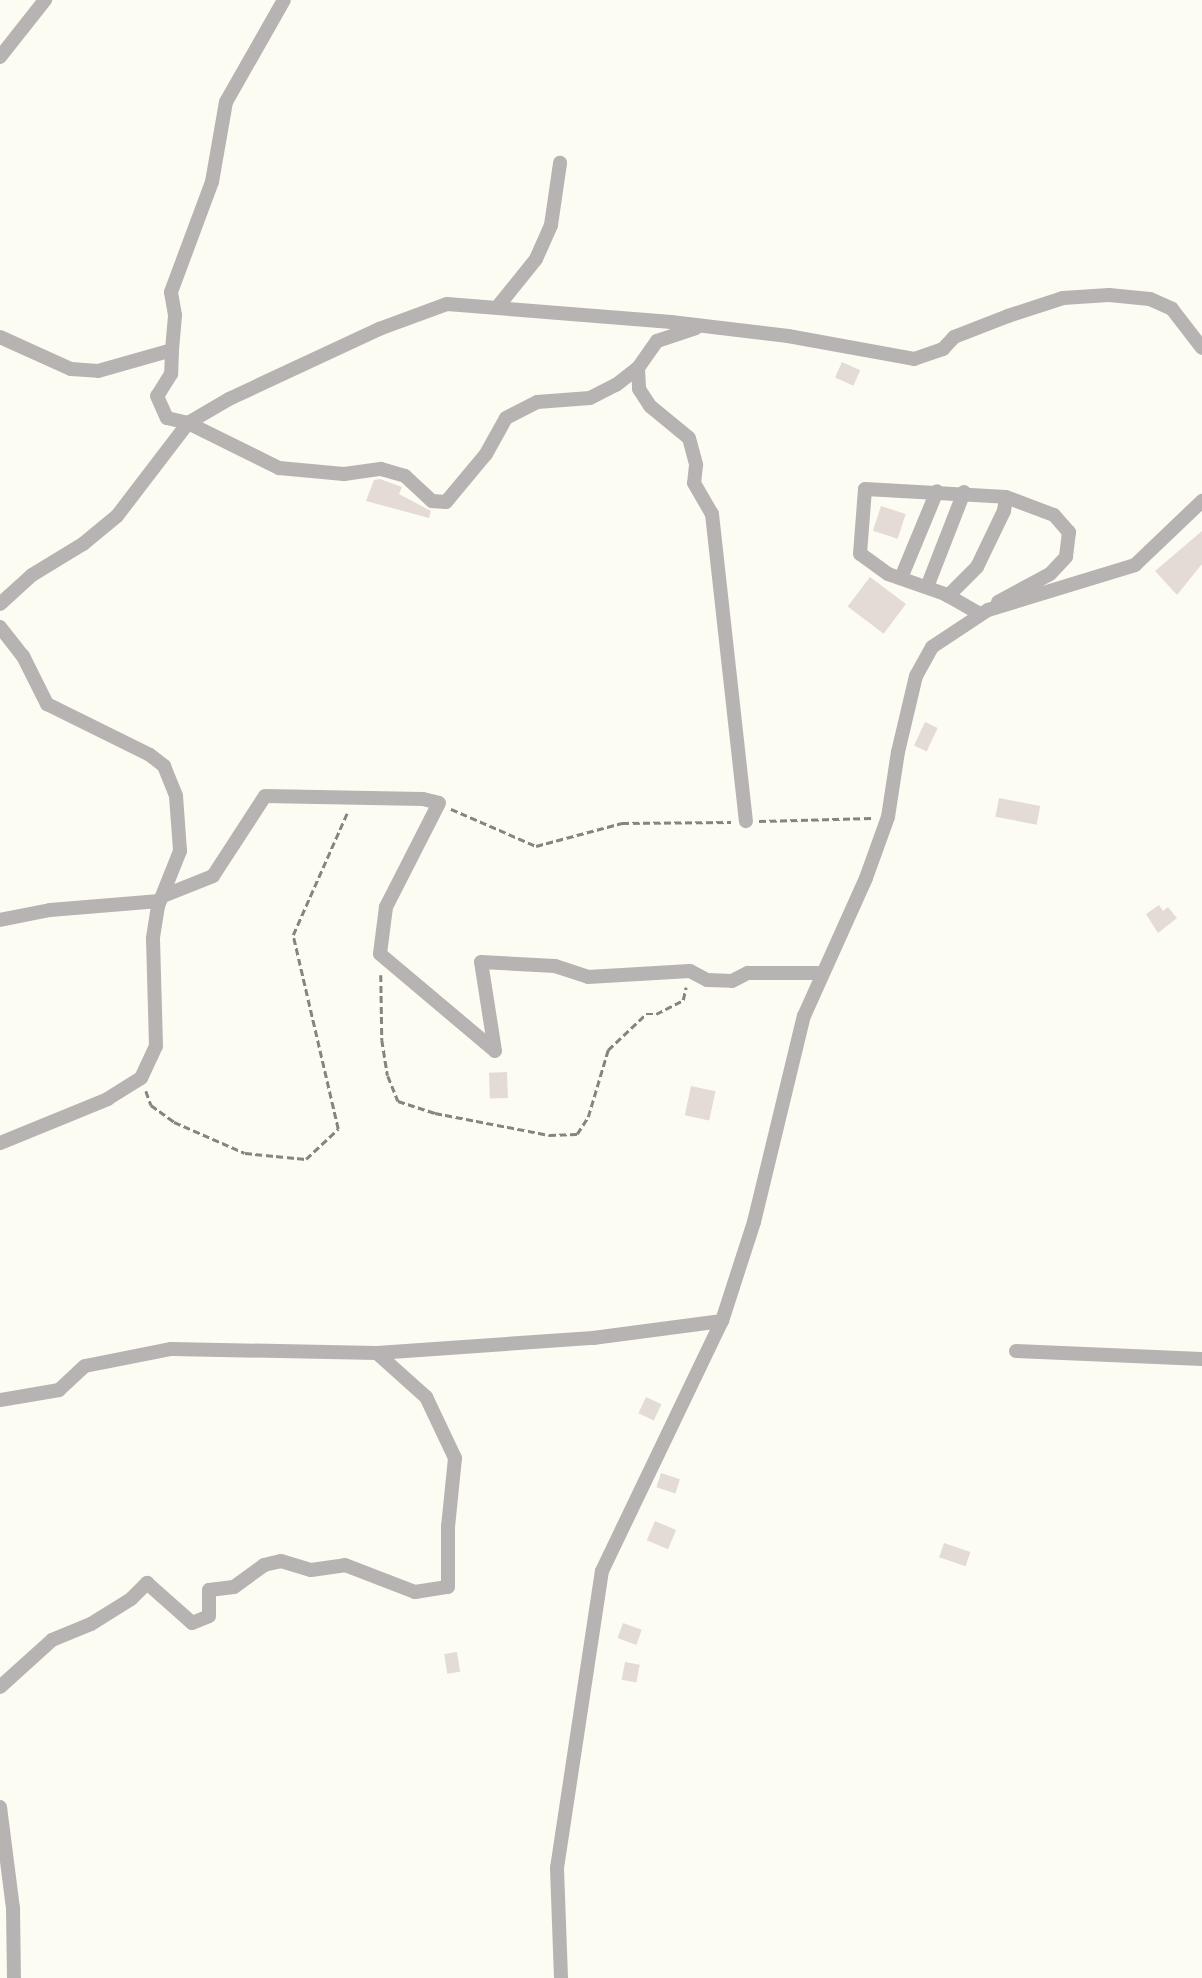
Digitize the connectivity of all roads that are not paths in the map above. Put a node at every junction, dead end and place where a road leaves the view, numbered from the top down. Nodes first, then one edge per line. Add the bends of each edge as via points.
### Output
1 (45, 0) edge
2 (284, 0) edge
3 (0, 57) edge
4 (561, 163) dead end
5 (499, 305) junction
6 (700, 326) junction
7 (0, 337) edge
8 (1202, 348) edge
9 (172, 350) junction
10 (638, 368) junction
11 (188, 423) junction
12 (937, 491) junction
13 (964, 492) junction
14 (1006, 497) junction
15 (1202, 501) edge
16 (901, 578) junction
17 (927, 587) junction
18 (948, 596) junction
19 (0, 604) edge
20 (984, 612) junction
21 (0, 627) edge
22 (746, 821) road end
23 (162, 899) junction
24 (0, 920) edge
25 (820, 973) junction
26 (0, 1143) edge
27 (722, 1321) junction
28 (1016, 1351) dead end
29 (377, 1353) junction
30 (1202, 1359) edge
31 (0, 1400) edge
32 (0, 1687) edge
33 (0, 1807) edge
34 (14, 1978) edge
35 (561, 1978) edge

1 - 3 street
2 - 9 street via 226,102 212,182 171,292 175,315
4 - 5 street via 551,225 536,259
5 - 6 street
5 - 11 street via 447,304 379,329
6 - 8 street via 789,336 914,359 1008,316 1063,299 1109,295 1150,299 1172,309
6 - 10 street via 657,341
7 - 9 street via 71,369 99,371
9 - 11 street via 171,374 157,396 167,418
10 - 11 street via 590,398 537,402 506,418 486,454 446,502 432,501 405,476 381,469 344,474 279,468
10 - 22 street via 639,389 650,406 689,438 696,465 694,483 712,514
11 - 19 street via 117,516 83,544 32,575
12 - 13 street
12 - 16 street
12 - 16 street via 865,489 860,554
13 - 14 street
13 - 17 street
14 - 18 street via 977,568
14 - 20 street via 1054,515 1069,532 1071,545 1050,574
15 - 20 street via 1135,565
16 - 17 street
17 - 18 street
18 - 20 street
20 - 25 street via 932,647 916,676 888,817 866,878
21 - 23 street via 23,656 47,704 150,755 163,766 176,796 180,851
23 - 24 street via 50,909
23 - 25 street via 213,876 265,796 439,803 386,907 380,954 495,1051 481,962 555,966 589,977 690,971 707,980 732,981 748,973
23 - 26 street via 153,939 156,1046 141,1078 108,1099
25 - 27 street via 804,1016 754,1222
27 - 29 street via 593,1338
27 - 35 street via 602,1571 557,1868
28 - 30 street
29 - 31 street via 171,1349 85,1366 59,1390
29 - 32 street via 426,1397 455,1458 448,1587 415,1592 345,1565 311,1570 281,1561 264,1565 234,1587 209,1590 209,1616 192,1623 147,1583 91,1624 52,1640
33 - 34 street via 13,1908

